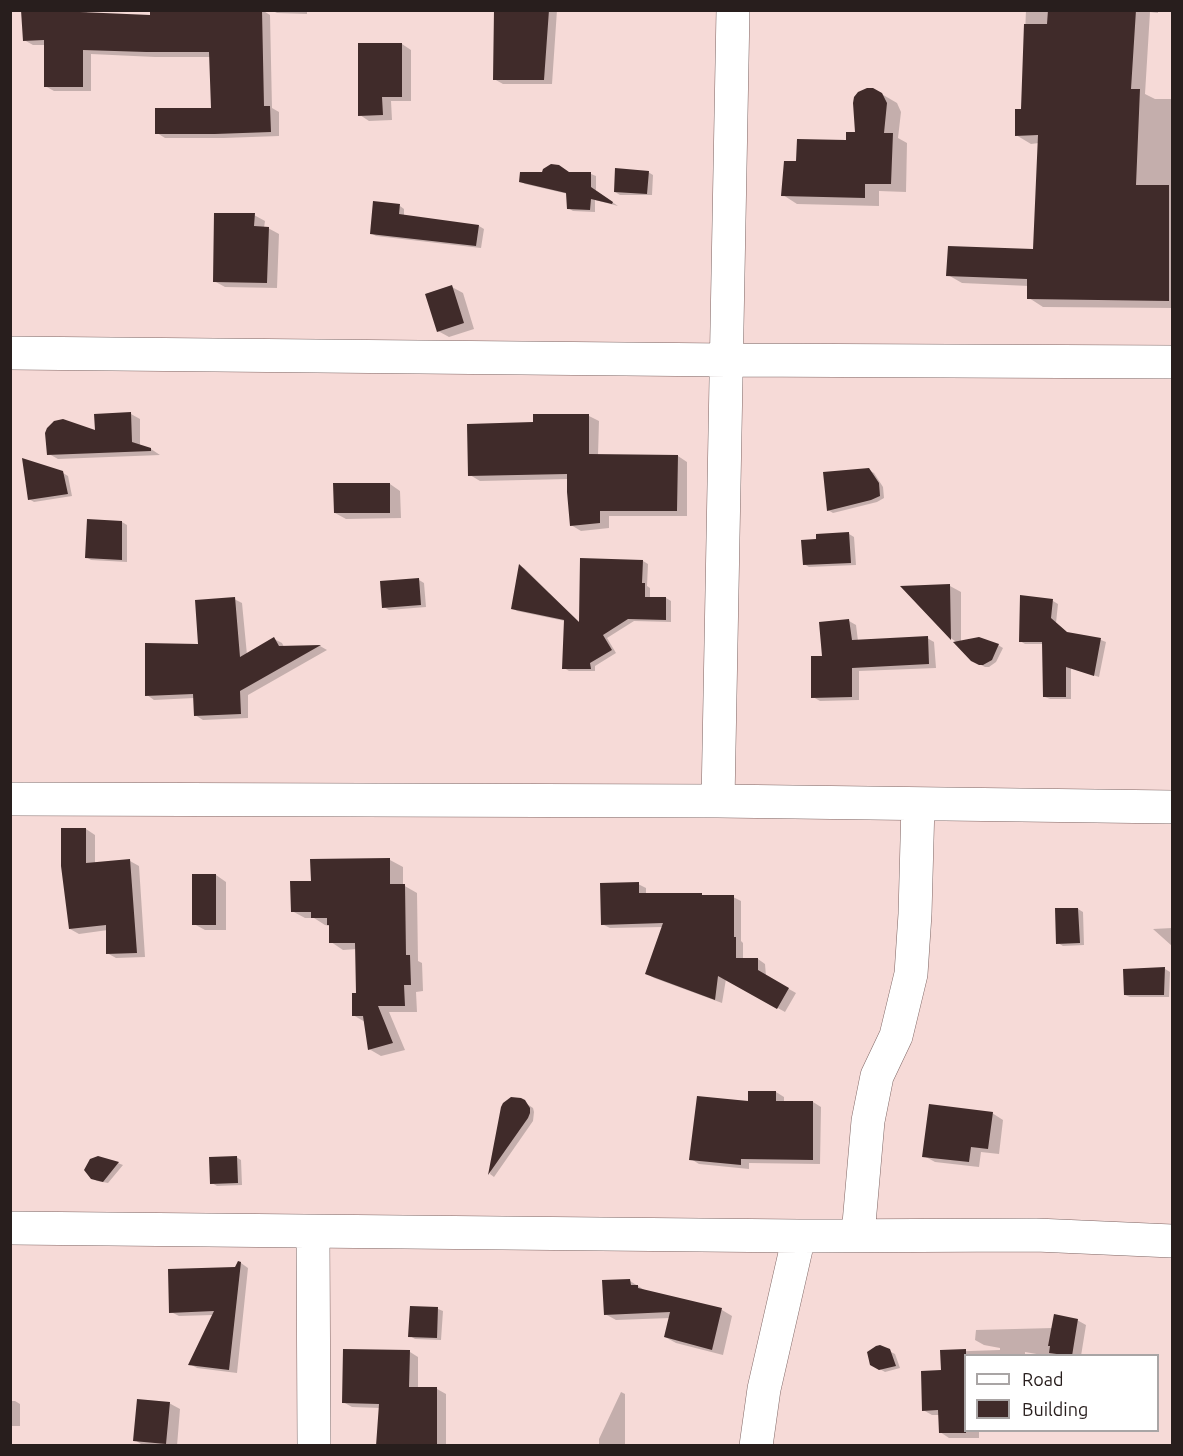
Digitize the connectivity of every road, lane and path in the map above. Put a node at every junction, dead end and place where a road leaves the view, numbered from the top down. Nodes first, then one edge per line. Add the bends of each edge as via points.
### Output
1 (733, 10) edge
2 (10, 353) edge
3 (727, 360) junction
4 (1173, 362) edge
5 (10, 799) edge
6 (718, 801) junction
7 (918, 804) junction
8 (1173, 807) edge
9 (10, 1228) edge
10 (313, 1232) junction
11 (858, 1235) junction
12 (800, 1236) junction
13 (1173, 1241) edge
14 (314, 1446) edge
15 (756, 1446) edge

1 - 3 street
2 - 3 street
3 - 4 street
3 - 6 street
5 - 6 street
6 - 7 street
7 - 8 street
7 - 11 street via 911,974 896,1036 877,1076 868,1121
9 - 10 street
10 - 12 street
10 - 14 street
11 - 12 street
11 - 13 street via 1036,1235
12 - 15 street via 764,1389

